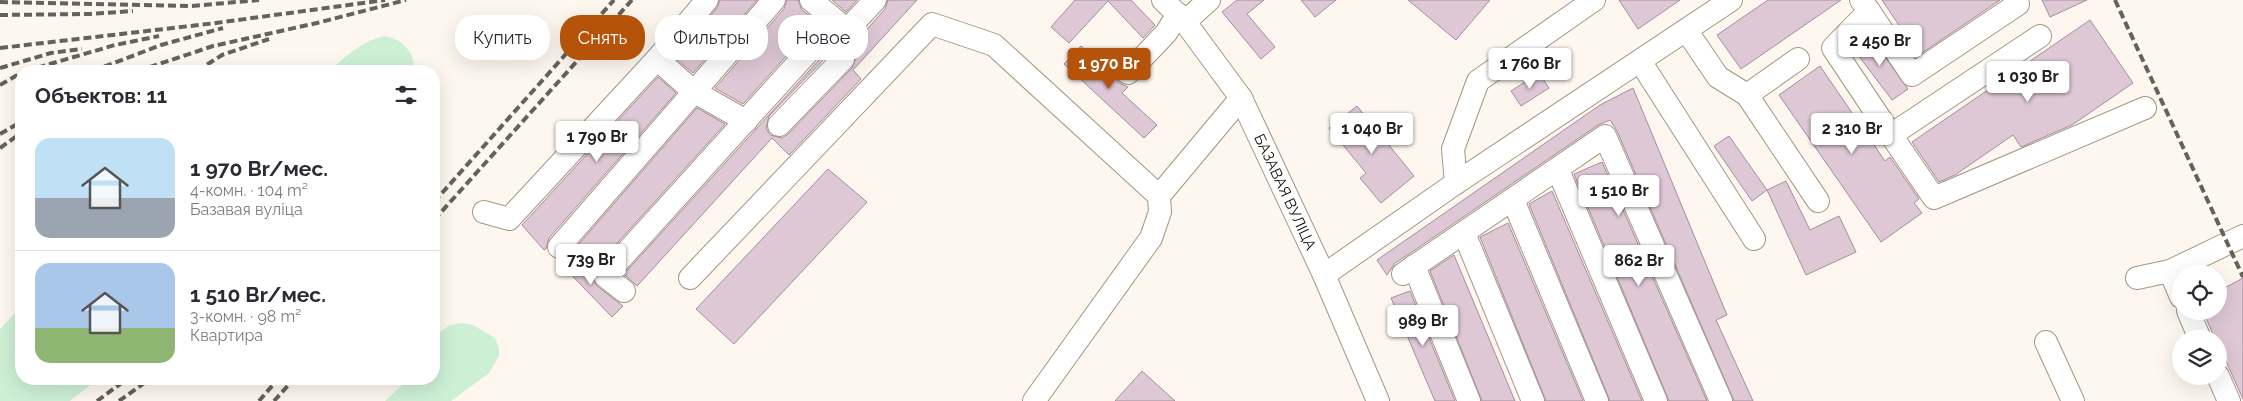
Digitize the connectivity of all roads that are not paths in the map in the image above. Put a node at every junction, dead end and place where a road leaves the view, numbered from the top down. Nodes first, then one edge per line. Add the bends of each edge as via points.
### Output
1 (707, 0) edge
2 (774, 0) edge
3 (811, 0) edge
4 (875, 0) edge
5 (1209, 0) edge
6 (1594, 0) edge
7 (1730, 0) edge
8 (2015, 0) edge
9 (1865, 6) edge
10 (1175, 12) edge
11 (694, 15) edge
12 (829, 15) edge
13 (856, 15) edge
14 (1686, 30) junction
15 (2040, 36) dead end
16 (1798, 59) dead end
17 (656, 60) edge
18 (658, 60) edge
19 (808, 60) edge
20 (842, 60) edge
21 (1640, 61) junction
22 (1128, 73) dead end
23 (693, 91) junction
24 (1748, 95) junction
25 (1241, 98) junction
26 (2145, 108) dead end
27 (746, 121) junction
28 (779, 125) dead end
29 (1891, 135) junction
30 (1558, 170) junction
31 (1456, 184) junction
32 (1159, 196) junction
33 (1513, 200) junction
34 (1818, 201) dead end
35 (484, 212) dead end
36 (1464, 233) junction
37 (2243, 236) edge
38 (1754, 239) dead end
39 (559, 247) dead end
40 (2170, 271) junction
41 (1324, 276) junction
42 (2172, 276) edge
43 (690, 278) dead end
44 (2137, 278) dead end
45 (624, 291) dead end
46 (2046, 342) dead end
47 (2222, 385) edge
48 (1034, 401) edge
49 (1378, 401) edge
50 (1469, 401) edge
51 (1534, 401) edge
52 (1596, 401) edge
53 (1656, 401) edge
54 (1721, 401) edge
55 (2073, 401) edge
56 (2229, 401) edge

1 - 11 street
2 - 23 street
3 - 12 street
4 - 13 street
5 - 10 street
6 - 31 street via 1478,81 1453,149
7 - 14 street
8 - 9 street via 2018,4 1912,74
9 - 29 street via 1833,48
10 - 22 street via 1166,32
10 - 25 street, БАЗАВАЯ ВУЛІЦА
14 - 21 street
14 - 24 street via 1718,77
15 - 29 street
16 - 24 street
17 - 35 street via 509,219
18 - 23 street
19 - 27 street
20 - 28 street
21 - 31 street
21 - 38 street
23 - 27 street
23 - 39 street
24 - 34 street
25 - 32 street
25 - 41 street, БАЗАВАЯ ВУЛІЦА
26 - 29 street via 1934,198
27 - 45 street via 605,276
30 - 33 street
30 - 53 street
30 - 54 street via 1605,136
31 - 41 street
32 - 43 street via 994,45 932,24
32 - 48 street via 1160,212 1151,238
33 - 36 street
33 - 52 street
36 - 50 street via 1408,270
36 - 51 street
37 - 40 street
40 - 42 street
40 - 44 street
41 - 49 street, БАЗАВАЯ ВУЛІЦА
46 - 55 street
47 - 56 street

